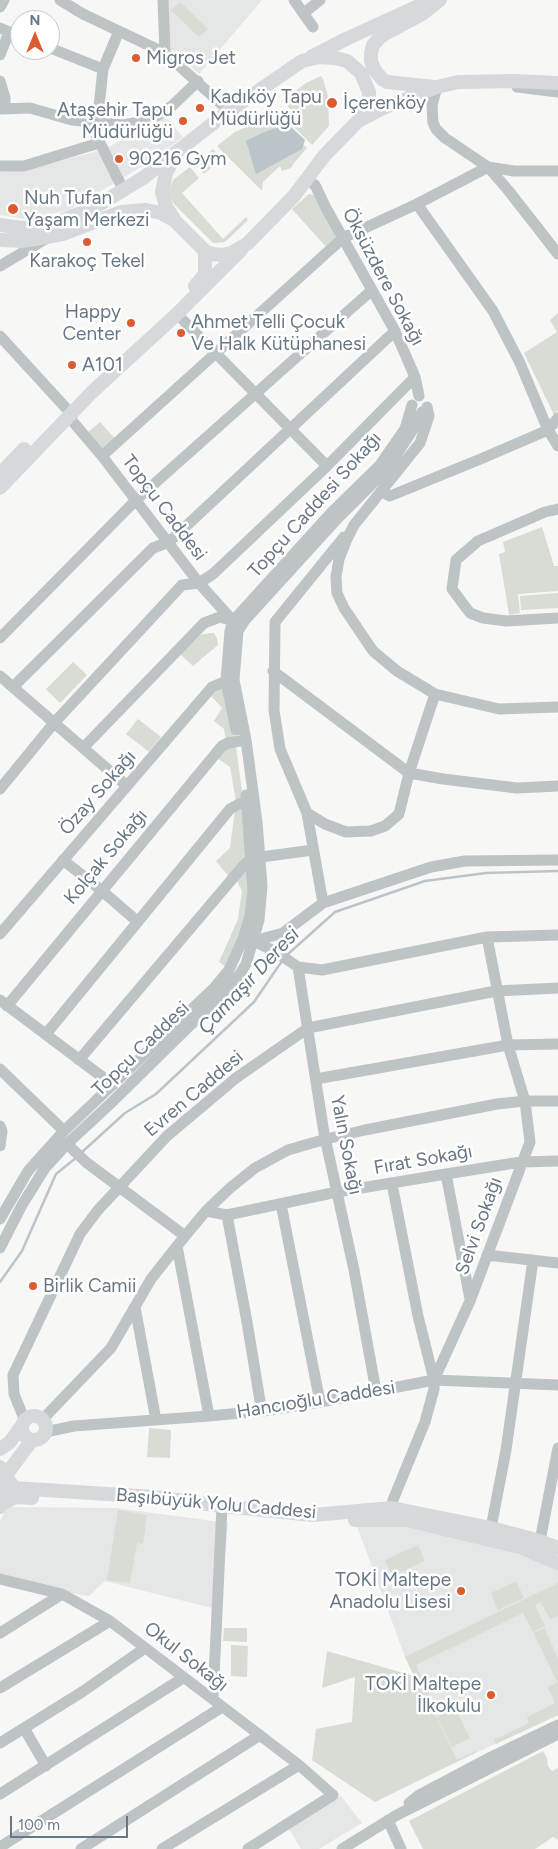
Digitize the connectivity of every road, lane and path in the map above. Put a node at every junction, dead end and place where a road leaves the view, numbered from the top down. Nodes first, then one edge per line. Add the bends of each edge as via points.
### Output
1 (4, 0) edge
2 (60, 0) edge
3 (163, 0) edge
4 (294, 0) edge
5 (320, 0) edge
6 (440, 0) edge
7 (426, 1) edge
8 (77, 5) edge
9 (0, 7) edge
10 (304, 13) junction
11 (313, 27) dead end
12 (119, 30) junction
13 (10, 32) edge
14 (60, 52) edge
15 (166, 53) junction
16 (0, 55) edge
17 (302, 61) junction
18 (103, 69) junction
19 (0, 81) edge
20 (198, 81) junction
21 (558, 85) edge
22 (437, 87) junction
23 (3, 108) edge
24 (229, 111) junction
25 (358, 121) junction
26 (97, 122) junction
27 (99, 143) junction
28 (176, 153) junction
29 (0, 166) edge
30 (488, 167) junction
31 (558, 171) edge
32 (307, 180) junction
33 (124, 191) junction
34 (417, 204) junction
35 (174, 220) junction
36 (0, 225) edge
37 (49, 237) junction
38 (343, 238) junction
39 (0, 240) edge
40 (247, 244) junction
41 (205, 250) junction
42 (558, 254) edge
43 (0, 266) edge
44 (372, 290) junction
45 (177, 314) junction
46 (395, 331) junction
47 (1, 338) edge
48 (216, 354) junction
49 (415, 377) junction
50 (256, 394) junction
51 (420, 405) junction
52 (67, 411) junction
53 (558, 418) edge
54 (290, 429) junction
55 (548, 430) junction
56 (558, 446) edge
57 (102, 456) junction
58 (327, 466) junction
59 (0, 474) edge
60 (0, 488) edge
61 (383, 490) junction
62 (136, 500) junction
63 (558, 509) edge
64 (354, 525) junction
65 (169, 542) junction
66 (199, 583) junction
67 (558, 618) edge
68 (237, 624) junction
69 (0, 638) edge
70 (273, 671) junction
71 (0, 676) edge
72 (230, 680) junction
73 (13, 688) junction
74 (435, 694) junction
75 (558, 707) edge
76 (54, 723) junction
77 (242, 741) junction
78 (83, 748) junction
79 (409, 773) junction
80 (127, 786) junction
81 (558, 786) edge
82 (0, 789) edge
83 (251, 801) junction
84 (307, 812) junction
85 (313, 850) junction
86 (256, 858) junction
87 (63, 860) junction
88 (558, 860) edge
89 (101, 890) junction
90 (323, 903) junction
91 (138, 922) junction
92 (0, 934) edge
93 (558, 935) edge
94 (487, 937) junction
95 (248, 940) junction
96 (298, 967) junction
97 (558, 988) edge
98 (496, 991) junction
99 (3, 1003) edge
100 (308, 1028) junction
101 (46, 1034) junction
102 (508, 1044) junction
103 (558, 1044) edge
104 (79, 1060) junction
105 (0, 1069) edge
106 (316, 1079) junction
107 (113, 1085) junction
108 (525, 1101) junction
109 (558, 1101) edge
110 (0, 1126) edge
111 (64, 1131) junction
112 (326, 1139) junction
113 (0, 1146) edge
114 (69, 1146) junction
115 (558, 1161) edge
116 (521, 1162) junction
117 (446, 1174) junction
118 (392, 1184) junction
119 (120, 1187) junction
120 (337, 1192) junction
121 (281, 1204) junction
122 (206, 1211) junction
123 (227, 1215) junction
124 (0, 1219) edge
125 (185, 1236) junction
126 (177, 1246) junction
127 (0, 1248) edge
128 (487, 1256) junction
129 (533, 1260) junction
130 (558, 1263) edge
131 (470, 1301) junction
132 (135, 1307) junction
133 (434, 1380) junction
134 (515, 1383) junction
135 (558, 1385) edge
136 (376, 1390) junction
137 (320, 1402) junction
138 (263, 1411) junction
139 (210, 1416) junction
140 (156, 1420) junction
141 (36, 1422) junction
142 (558, 1448) edge
143 (0, 1449) edge
144 (3, 1471) edge
145 (1, 1506) edge
146 (222, 1510) junction
147 (391, 1513) junction
148 (491, 1528) junction
149 (540, 1541) junction
150 (558, 1548) edge
151 (558, 1563) edge
152 (0, 1579) edge
153 (62, 1594) junction
154 (110, 1621) junction
155 (0, 1633) edge
156 (145, 1648) junction
157 (184, 1678) junction
158 (0, 1688) edge
159 (213, 1698) junction
160 (222, 1707) junction
161 (558, 1725) edge
162 (24, 1728) junction
163 (558, 1734) edge
164 (260, 1735) junction
165 (0, 1743) edge
166 (299, 1765) junction
167 (46, 1766) junction
168 (0, 1794) edge
169 (392, 1818) junction
170 (94, 1845) edge
171 (0, 1847) edge
172 (80, 1849) edge
173 (162, 1849) edge
174 (248, 1849) edge
175 (342, 1849) edge
176 (401, 1849) edge

1 - 9 street
2 - 8 street
3 - 15 street
4 - 10 street
5 - 10 street
6 - 22 main road via 382,36 373,45 371,53 374,68 387,82
7 - 17 main road
8 - 12 street
10 - 11 street
12 - 15 street
12 - 18 street
13 - 16 street
14 - 18 street
15 - 20 street
17 - 24 main road
17 - 25 main road via 335,58 347,61 361,73 369,101
18 - 26 street
19 - 23 street via 5,98
20 - 24 street
20 - 26 street via 172,106 150,120 123,125
21 - 22 main road via 513,80 458,82
22 - 25 main road
22 - 30 street via 432,106 436,130
23 - 26 street via 30,108 72,120
24 - 28 main road
25 - 32 main road via 324,156
26 - 27 street
27 - 29 street via 24,166
27 - 33 street
28 - 33 main road
28 - 35 main road via 166,173 162,192
30 - 31 street via 514,171
30 - 34 street
30 - 42 street
32 - 38 street, Öksüzdere Sokağı via 315,185
32 - 40 main road
33 - 36 main road via 92,209 46,226 21,228
34 - 38 street
34 - 55 street via 493,311 520,363
35 - 37 main road via 161,212 127,211
35 - 41 main road
37 - 39 main road
37 - 43 street
38 - 44 street, Öksüzdere Sokağı
38 - 48 street
40 - 41 main road via 222,255
40 - 45 main road
41 - 52 main road via 206,274 202,280
44 - 46 street, Öksüzdere Sokağı
44 - 50 street
45 - 48 street
45 - 52 main road
46 - 49 street, Öksüzdere Sokağı
46 - 54 street
47 - 52 street, Topçu Caddesi
48 - 50 street
48 - 57 street
49 - 51 street, Öksüzdere Sokağı
49 - 58 street
50 - 54 street
50 - 62 street
51 - 61 street, Öksüzdere Sokağı via 429,416 420,443
51 - 68 street, Topçu Caddesi Sokağı via 380,465 331,513
52 - 57 street, Topçu Caddesi
52 - 59 main road
52 - 60 main road
53 - 55 street
54 - 58 street
54 - 65 street
55 - 56 street
55 - 61 street via 390,496
57 - 62 street, Topçu Caddesi
58 - 66 street via 213,574
61 - 64 street, Öksüzdere Sokağı
62 - 65 street, Topçu Caddesi
62 - 69 street
63 - 67 street via 478,541 456,560 452,589 470,613 483,618 506,621
64 - 70 street, Öksüzdere Sokağı via 275,622
64 - 74 street via 339,559 336,577 337,593 344,608 373,651 397,671
65 - 66 street, Topçu Caddesi
65 - 73 street via 153,548
66 - 68 street, Topçu Caddesi
66 - 76 street via 182,585
68 - 72 street, Topçu Caddesi via 230,631
68 - 78 street via 220,617 204,623
70 - 79 street
70 - 84 street, Öksüzdere Sokağı via 280,749
71 - 73 street
72 - 77 street, Topçu Caddesi
72 - 80 street, Özay Sokağı via 212,687
73 - 76 street
74 - 75 street via 499,709
74 - 79 street
76 - 78 street
76 - 82 street
77 - 83 street, Topçu Caddesi
77 - 89 street, Kolçak Sokağı via 222,746
78 - 80 street
79 - 81 street via 517,788
79 - 84 street via 399,814 385,826 371,831 346,832
80 - 87 street, Özay Sokağı
83 - 86 street, Topçu Caddesi
83 - 91 street via 230,809
84 - 85 street, Öksüzdere Sokağı
85 - 86 street
85 - 90 street, Öksüzdere Sokağı
86 - 95 street, Topçu Caddesi
86 - 104 street via 244,865
87 - 89 street
87 - 92 street, Özay Sokağı
88 - 90 street via 465,861 431,867
89 - 91 street
89 - 99 street, Kolçak Sokağı
90 - 95 street via 283,933
91 - 101 street
93 - 94 street
94 - 96 street via 322,970
94 - 98 street, Selvi Sokağı
95 - 96 street via 276,952
95 - 107 street, Topçu Caddesi via 214,988
95 - 114 street, Topçu Caddesi via 246,964 240,974
96 - 100 street, Yalın Sokağı
97 - 98 street, Evren Caddesi
98 - 100 street, Evren Caddesi
98 - 102 street, Selvi Sokağı
99 - 101 street
100 - 106 street, Yalın Sokağı
100 - 119 street, Evren Caddesi via 236,1078 167,1136
101 - 104 street
102 - 103 street
102 - 106 street
102 - 108 street, Selvi Sokağı
104 - 107 street
105 - 111 street
106 - 112 street, Yalın Sokağı
107 - 111 street, Topçu Caddesi
108 - 109 street
108 - 112 street
108 - 116 street, Selvi Sokağı via 530,1142
110 - 113 street
111 - 124 street, Topçu Caddesi via 28,1171
112 - 120 street, Yalın Sokağı
112 - 122 street via 288,1150 255,1168
114 - 119 street
114 - 127 street, Topçu Caddesi via 45,1168
115 - 116 street, Fırat Sokağı
116 - 117 street, Fırat Sokağı
116 - 128 street, Selvi Sokağı
117 - 118 street, Fırat Sokağı
117 - 131 street
118 - 120 street, Fırat Sokağı
118 - 133 street
119 - 125 street
119 - 141 street, Evren Caddesi via 80,1234 13,1375 14,1394
120 - 121 street, Fırat Sokağı
120 - 136 street, Yalın Sokağı
121 - 123 street, Fırat Sokağı
121 - 137 street
122 - 123 street, Fırat Sokağı
122 - 125 street
123 - 138 street
125 - 126 street
126 - 132 street via 151,1279
126 - 139 street
128 - 129 street
128 - 131 street, Selvi Sokağı
129 - 130 street
129 - 134 street
131 - 133 street, Selvi Sokağı
132 - 140 street
132 - 141 street via 111,1348
133 - 134 street, Hancıoğlu Caddesi
133 - 136 street, Hancıoğlu Caddesi
133 - 147 street, Selvi Sokağı via 425,1422
134 - 135 street, Hancıoğlu Caddesi
134 - 148 street
136 - 137 street, Hancıoğlu Caddesi
137 - 138 street, Hancıoğlu Caddesi
138 - 139 street, Hancıoğlu Caddesi
139 - 140 street, Hancıoğlu Caddesi
140 - 141 street, Hancıoğlu Caddesi via 74,1426
141 - 143 main road
141 - 144 main road via 24,1434 32,1440
142 - 149 street
144 - 145 main road
144 - 146 main road, Başıbüyük Yolu Caddesi via 14,1488 154,1497
145 - 146 main road, Başıbüyük Yolu Caddesi via 14,1497 98,1499
146 - 147 main road, Başıbüyük Yolu Caddesi via 312,1520
146 - 159 street
147 - 148 main road, Başıbüyük Yolu Caddesi
147 - 151 main road, Başıbüyük Yolu Caddesi via 407,1520 522,1548
148 - 149 main road, Başıbüyük Yolu Caddesi
149 - 150 main road, Başıbüyük Yolu Caddesi
152 - 153 street, Okul Sokağı
153 - 154 street, Okul Sokağı
153 - 155 street
154 - 156 street, Okul Sokağı
154 - 158 street
156 - 157 street, Okul Sokağı
156 - 162 street
157 - 159 street, Okul Sokağı
157 - 167 street
159 - 160 street, Okul Sokağı
160 - 164 street, Okul Sokağı
160 - 171 street
161 - 169 street via 419,1795
162 - 165 street
162 - 167 street
163 - 169 street
164 - 166 street, Okul Sokağı
164 - 170 street
166 - 173 street
166 - 174 street, Okul Sokağı via 334,1795
167 - 168 street
169 - 175 street
169 - 176 street
170 - 172 street

